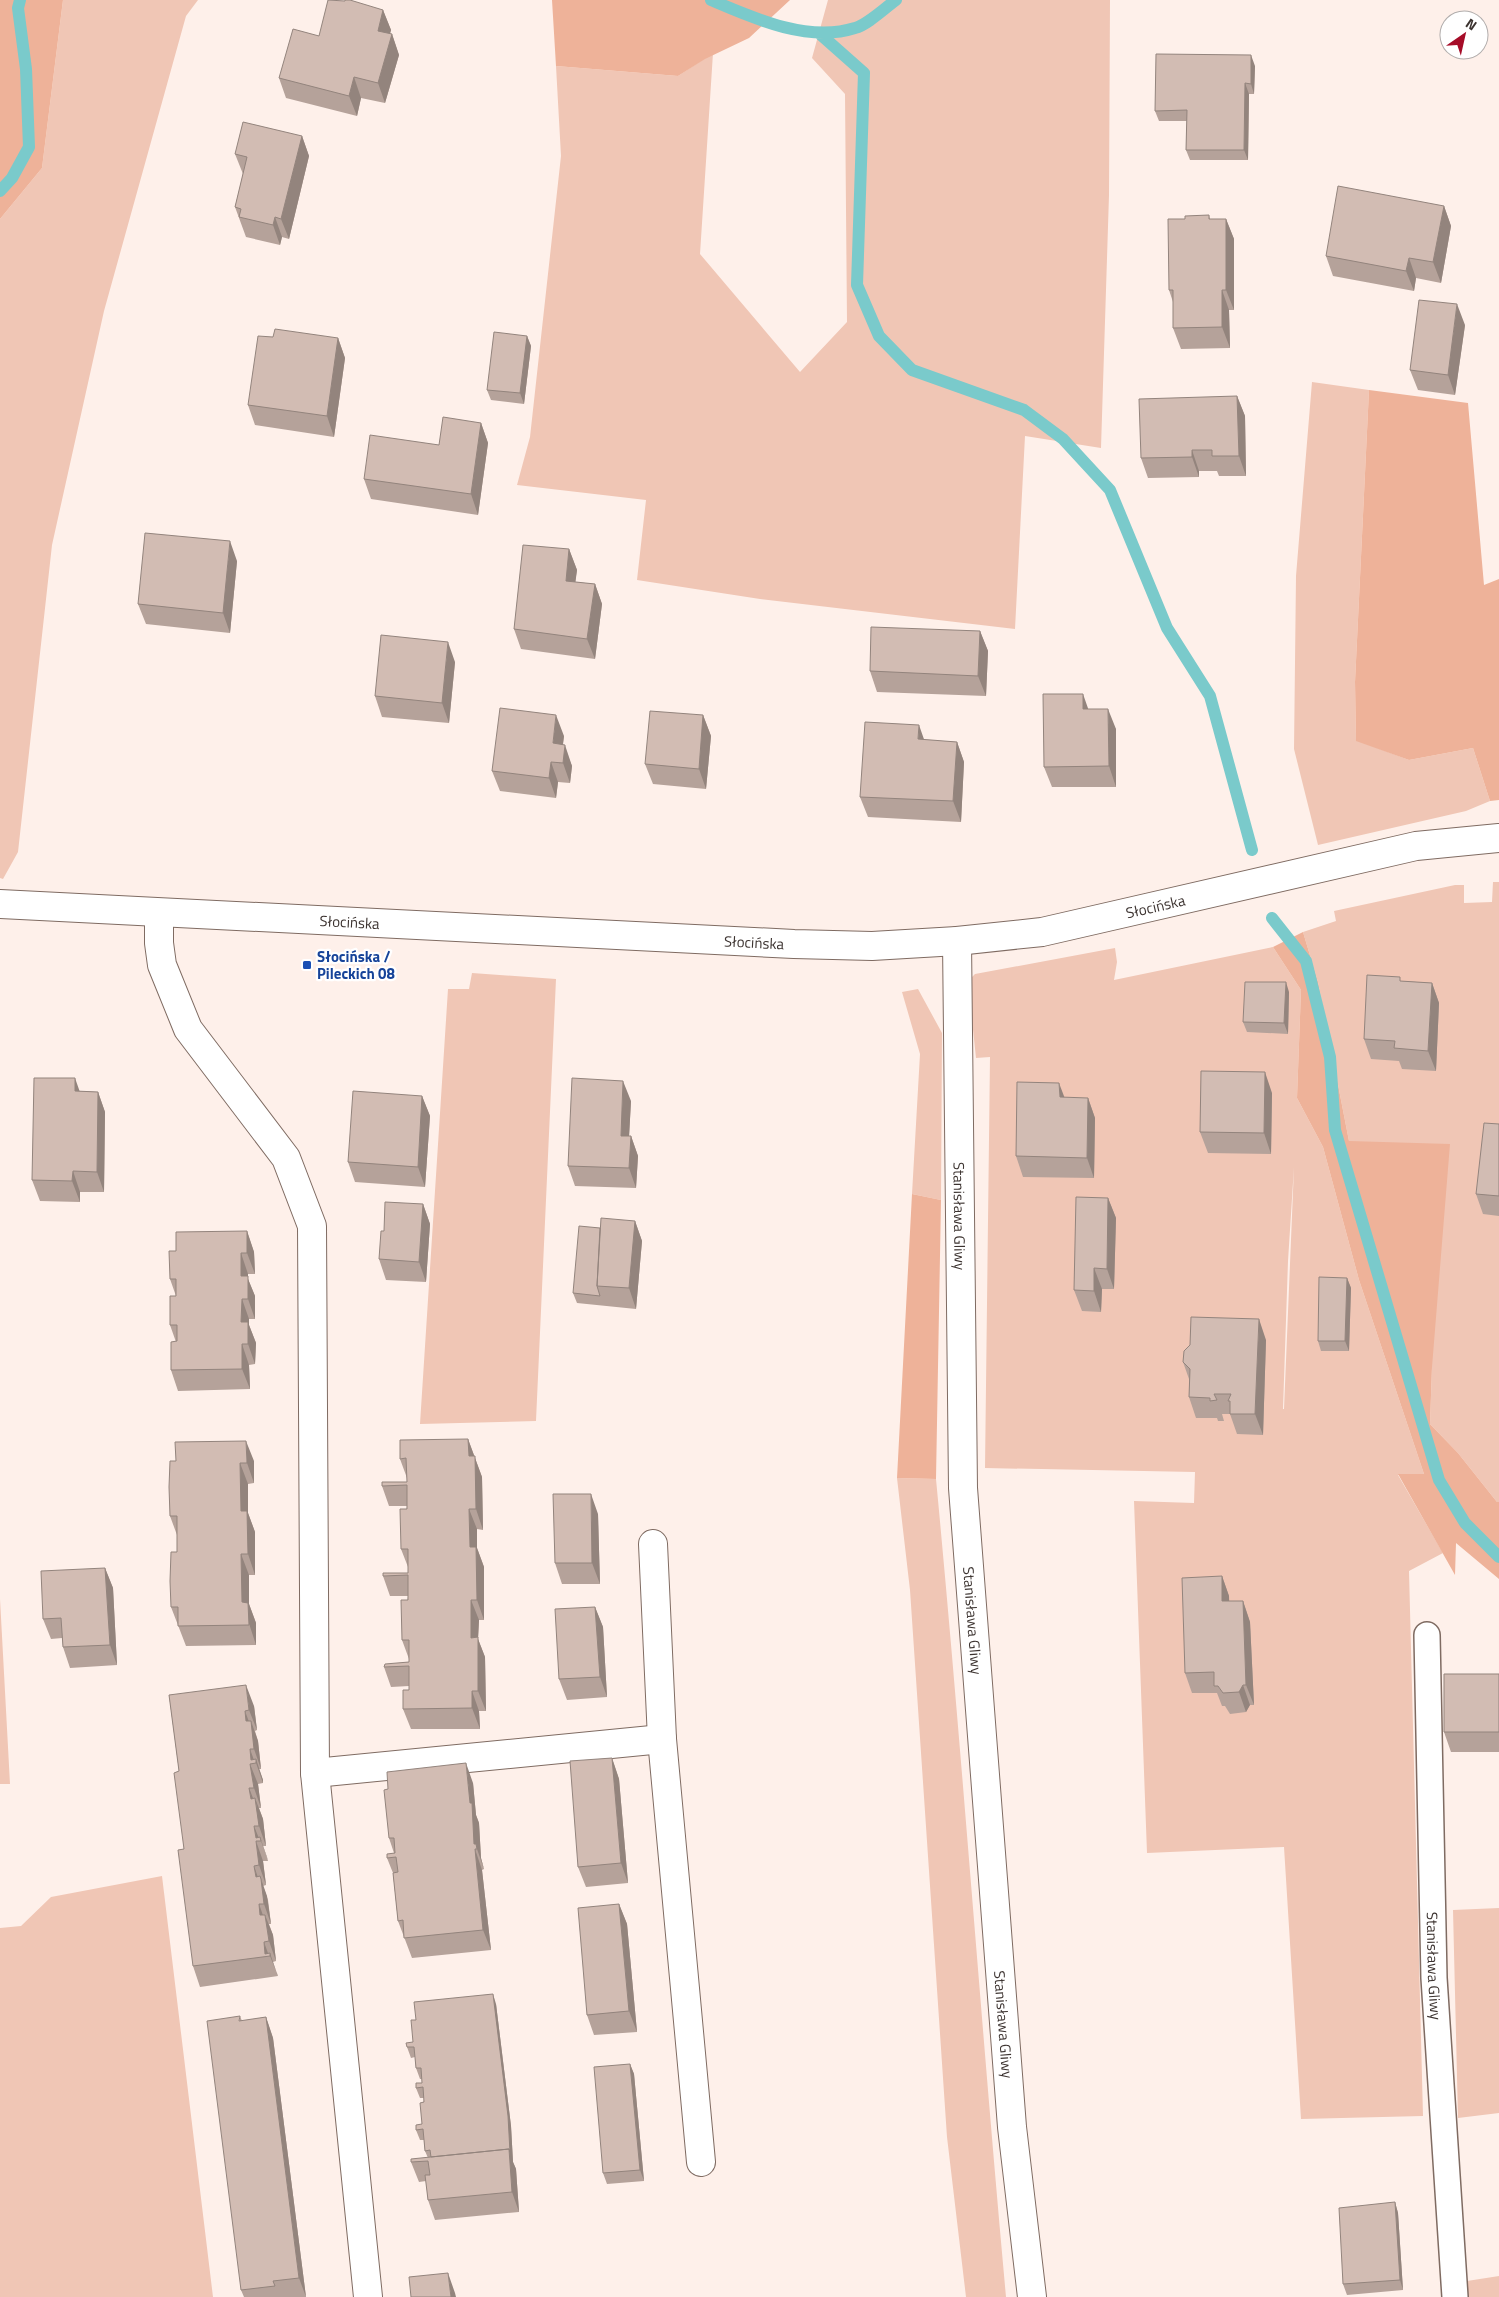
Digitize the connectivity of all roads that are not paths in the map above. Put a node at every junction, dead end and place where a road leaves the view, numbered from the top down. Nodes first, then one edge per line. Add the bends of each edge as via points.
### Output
1 (1499, 838) edge
2 (0, 904) edge
3 (159, 913) junction
4 (957, 942) junction
5 (653, 1544) dead end
6 (1427, 1635) dead end
7 (662, 1739) junction
8 (316, 1773) junction
9 (701, 2162) dead end
10 (368, 2297) edge
11 (1032, 2297) edge
12 (1455, 2297) edge

1 - 4 street, Słocińska via 1416,846 1042,932
2 - 3 street, Słocińska
3 - 4 street, Słocińska via 794,944 872,946
3 - 8 street via 162,965 188,1029 286,1158 312,1226
4 - 11 street, Stanisława Gliwy via 963,1488 1012,2127
5 - 7 street
6 - 12 lane, Stanisława Gliwy via 1434,1978
7 - 8 street
7 - 9 street
8 - 10 street

